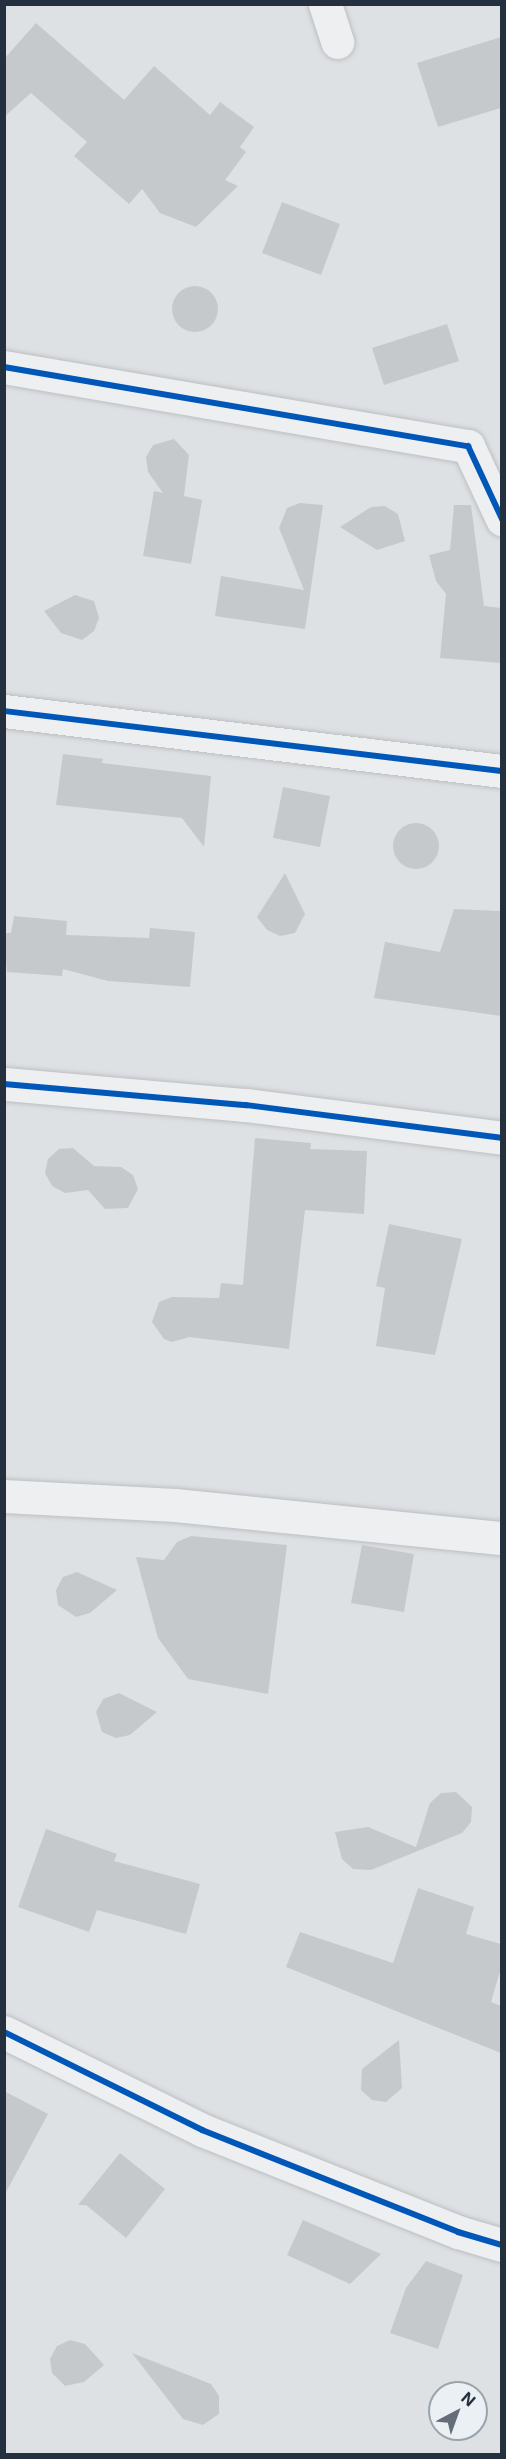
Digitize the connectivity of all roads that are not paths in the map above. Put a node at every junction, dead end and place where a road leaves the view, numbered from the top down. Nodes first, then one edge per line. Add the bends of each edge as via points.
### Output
1 (325, 4) edge
2 (337, 42) dead end
3 (4, 367) edge
4 (501, 519) edge
5 (4, 711) edge
6 (501, 771) edge
7 (4, 1084) edge
8 (501, 1138) edge
9 (4, 1496) edge
10 (501, 1538) edge
11 (4, 2032) edge
12 (501, 2245) edge

1 - 2 street
3 - 4 street via 468,446
5 - 6 street
7 - 8 street via 246,1105
9 - 10 street via 175,1505
11 - 12 street via 202,2130 458,2232

